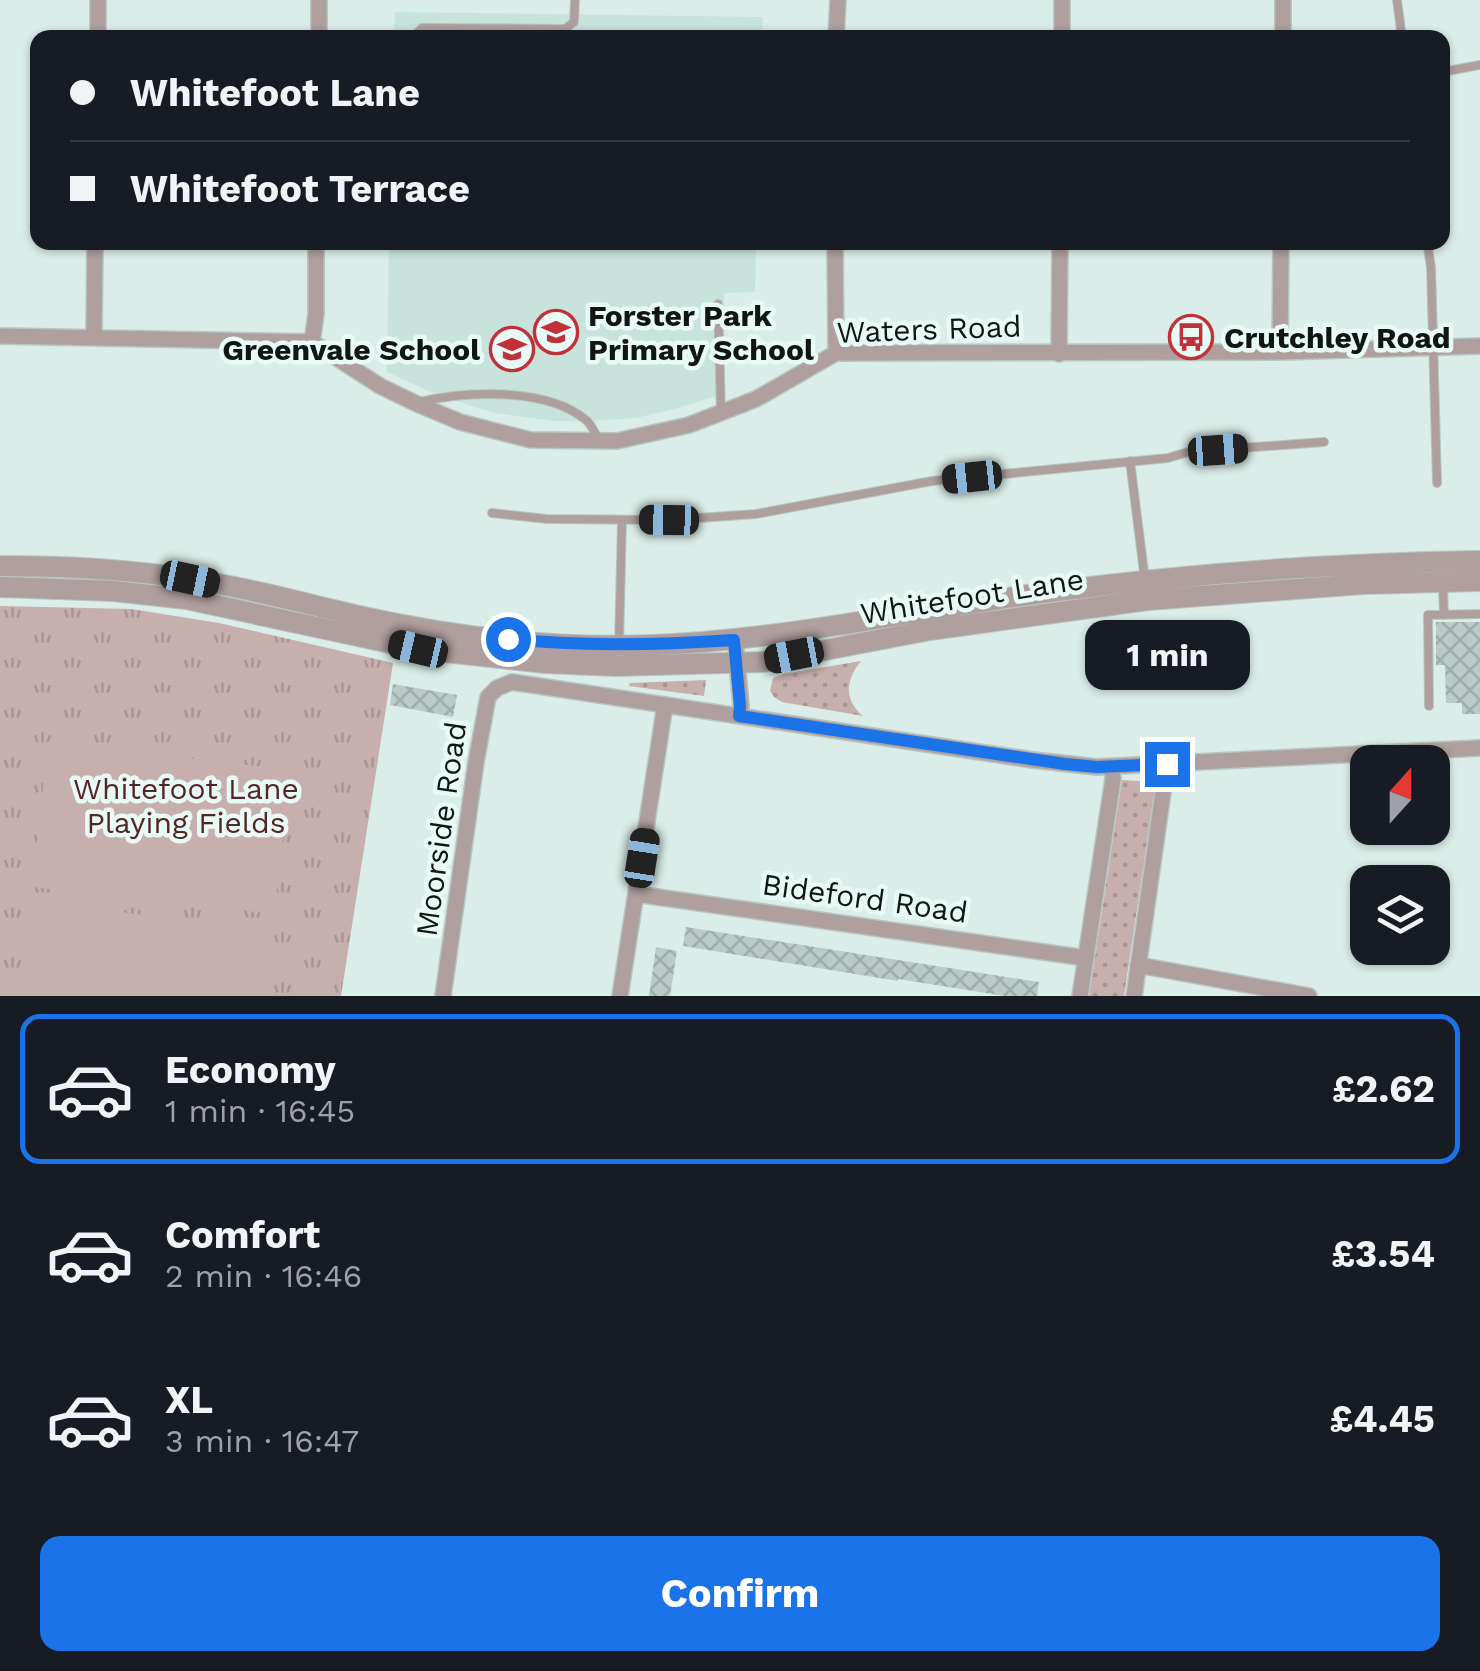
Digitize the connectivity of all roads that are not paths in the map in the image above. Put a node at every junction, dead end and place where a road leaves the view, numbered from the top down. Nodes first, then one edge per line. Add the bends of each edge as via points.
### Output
1 (98, 0) edge
2 (319, 0) edge
3 (575, 0) edge
4 (838, 0) edge
5 (1062, 0) edge
6 (1283, 0) edge
7 (1397, 0) edge
8 (98, 30) edge
9 (319, 30) edge
10 (420, 30) edge
11 (836, 30) edge
12 (1062, 30) edge
13 (1283, 30) edge
14 (1401, 30) edge
15 (1480, 64) edge
16 (1450, 70) edge
17 (94, 250) edge
18 (316, 250) edge
19 (835, 250) edge
20 (1060, 250) edge
21 (1281, 250) edge
22 (1429, 250) edge
23 (718, 304) dead end
24 (0, 336) edge
25 (94, 336) junction
26 (312, 342) junction
27 (1480, 346) edge
28 (1434, 347) junction
29 (1280, 352) junction
30 (836, 353) junction
31 (1059, 354) junction
32 (415, 403) junction
33 (720, 413) junction
34 (600, 440) junction
35 (1324, 442) dead end
36 (1130, 461) junction
37 (1437, 484) dead end
38 (492, 512) dead end
39 (622, 520) junction
40 (1480, 561) edge
41 (0, 566) edge
42 (1443, 582) junction
43 (1480, 582) edge
44 (0, 586) edge
45 (1146, 591) junction
46 (1480, 614) edge
47 (1444, 615) junction
48 (734, 640) junction
49 (619, 645) junction
50 (467, 646) junction
51 (737, 662) junction
52 (664, 705) junction
53 (1430, 706) dead end
54 (739, 716) junction
55 (1480, 748) edge
56 (1167, 764) junction
57 (1112, 767) junction
58 (636, 894) junction
59 (1086, 958) junction
60 (1138, 965) junction
61 (443, 996) edge
62 (620, 996) edge
63 (1080, 996) edge
64 (1134, 996) edge
65 (1309, 996) edge

1 - 8 street
2 - 9 street
3 - 10 lane via 574,22 566,29
4 - 11 street
5 - 12 street
6 - 13 street
7 - 14 lane
15 - 16 lane
17 - 25 street
18 - 26 street
19 - 30 street
20 - 31 street
21 - 29 street
22 - 28 lane
23 - 33 lane
24 - 25 street
25 - 26 street
26 - 32 street, Waters Road
27 - 28 street, Waters Road
28 - 29 street, Waters Road
28 - 37 lane
29 - 31 street, Waters Road
30 - 31 street, Waters Road
30 - 33 street, Waters Road
32 - 34 street, Waters Road via 531,440
32 - 34 lane via 470,394 546,401 588,421
33 - 34 street, Waters Road via 690,425
35 - 36 lane
36 - 39 lane via 932,481 756,514
36 - 45 lane
38 - 39 lane
39 - 49 lane
40 - 45 street, Whitefoot Lane via 1324,567
41 - 50 street, Whitefoot Lane via 190,579 424,629
42 - 43 street, Whitefoot Lane
42 - 45 street, Whitefoot Lane
42 - 47 lane
44 - 50 street, Whitefoot Lane via 186,598 418,649
45 - 48 street, Whitefoot Lane via 1057,591
45 - 51 street, Whitefoot Lane
46 - 47 lane
47 - 53 lane via 1428,615
48 - 49 street, Whitefoot Lane
48 - 51 street
49 - 50 street, Whitefoot Lane
50 - 51 street, Whitefoot Lane via 545,663
51 - 54 street
52 - 54 street
52 - 58 street
52 - 61 street, Moorside Road via 512,682 488,697
54 - 57 street
55 - 56 street
56 - 57 street
56 - 60 street
57 - 59 street
58 - 59 street, Bideford Road
58 - 62 street
59 - 63 street
60 - 64 street
60 - 65 street

